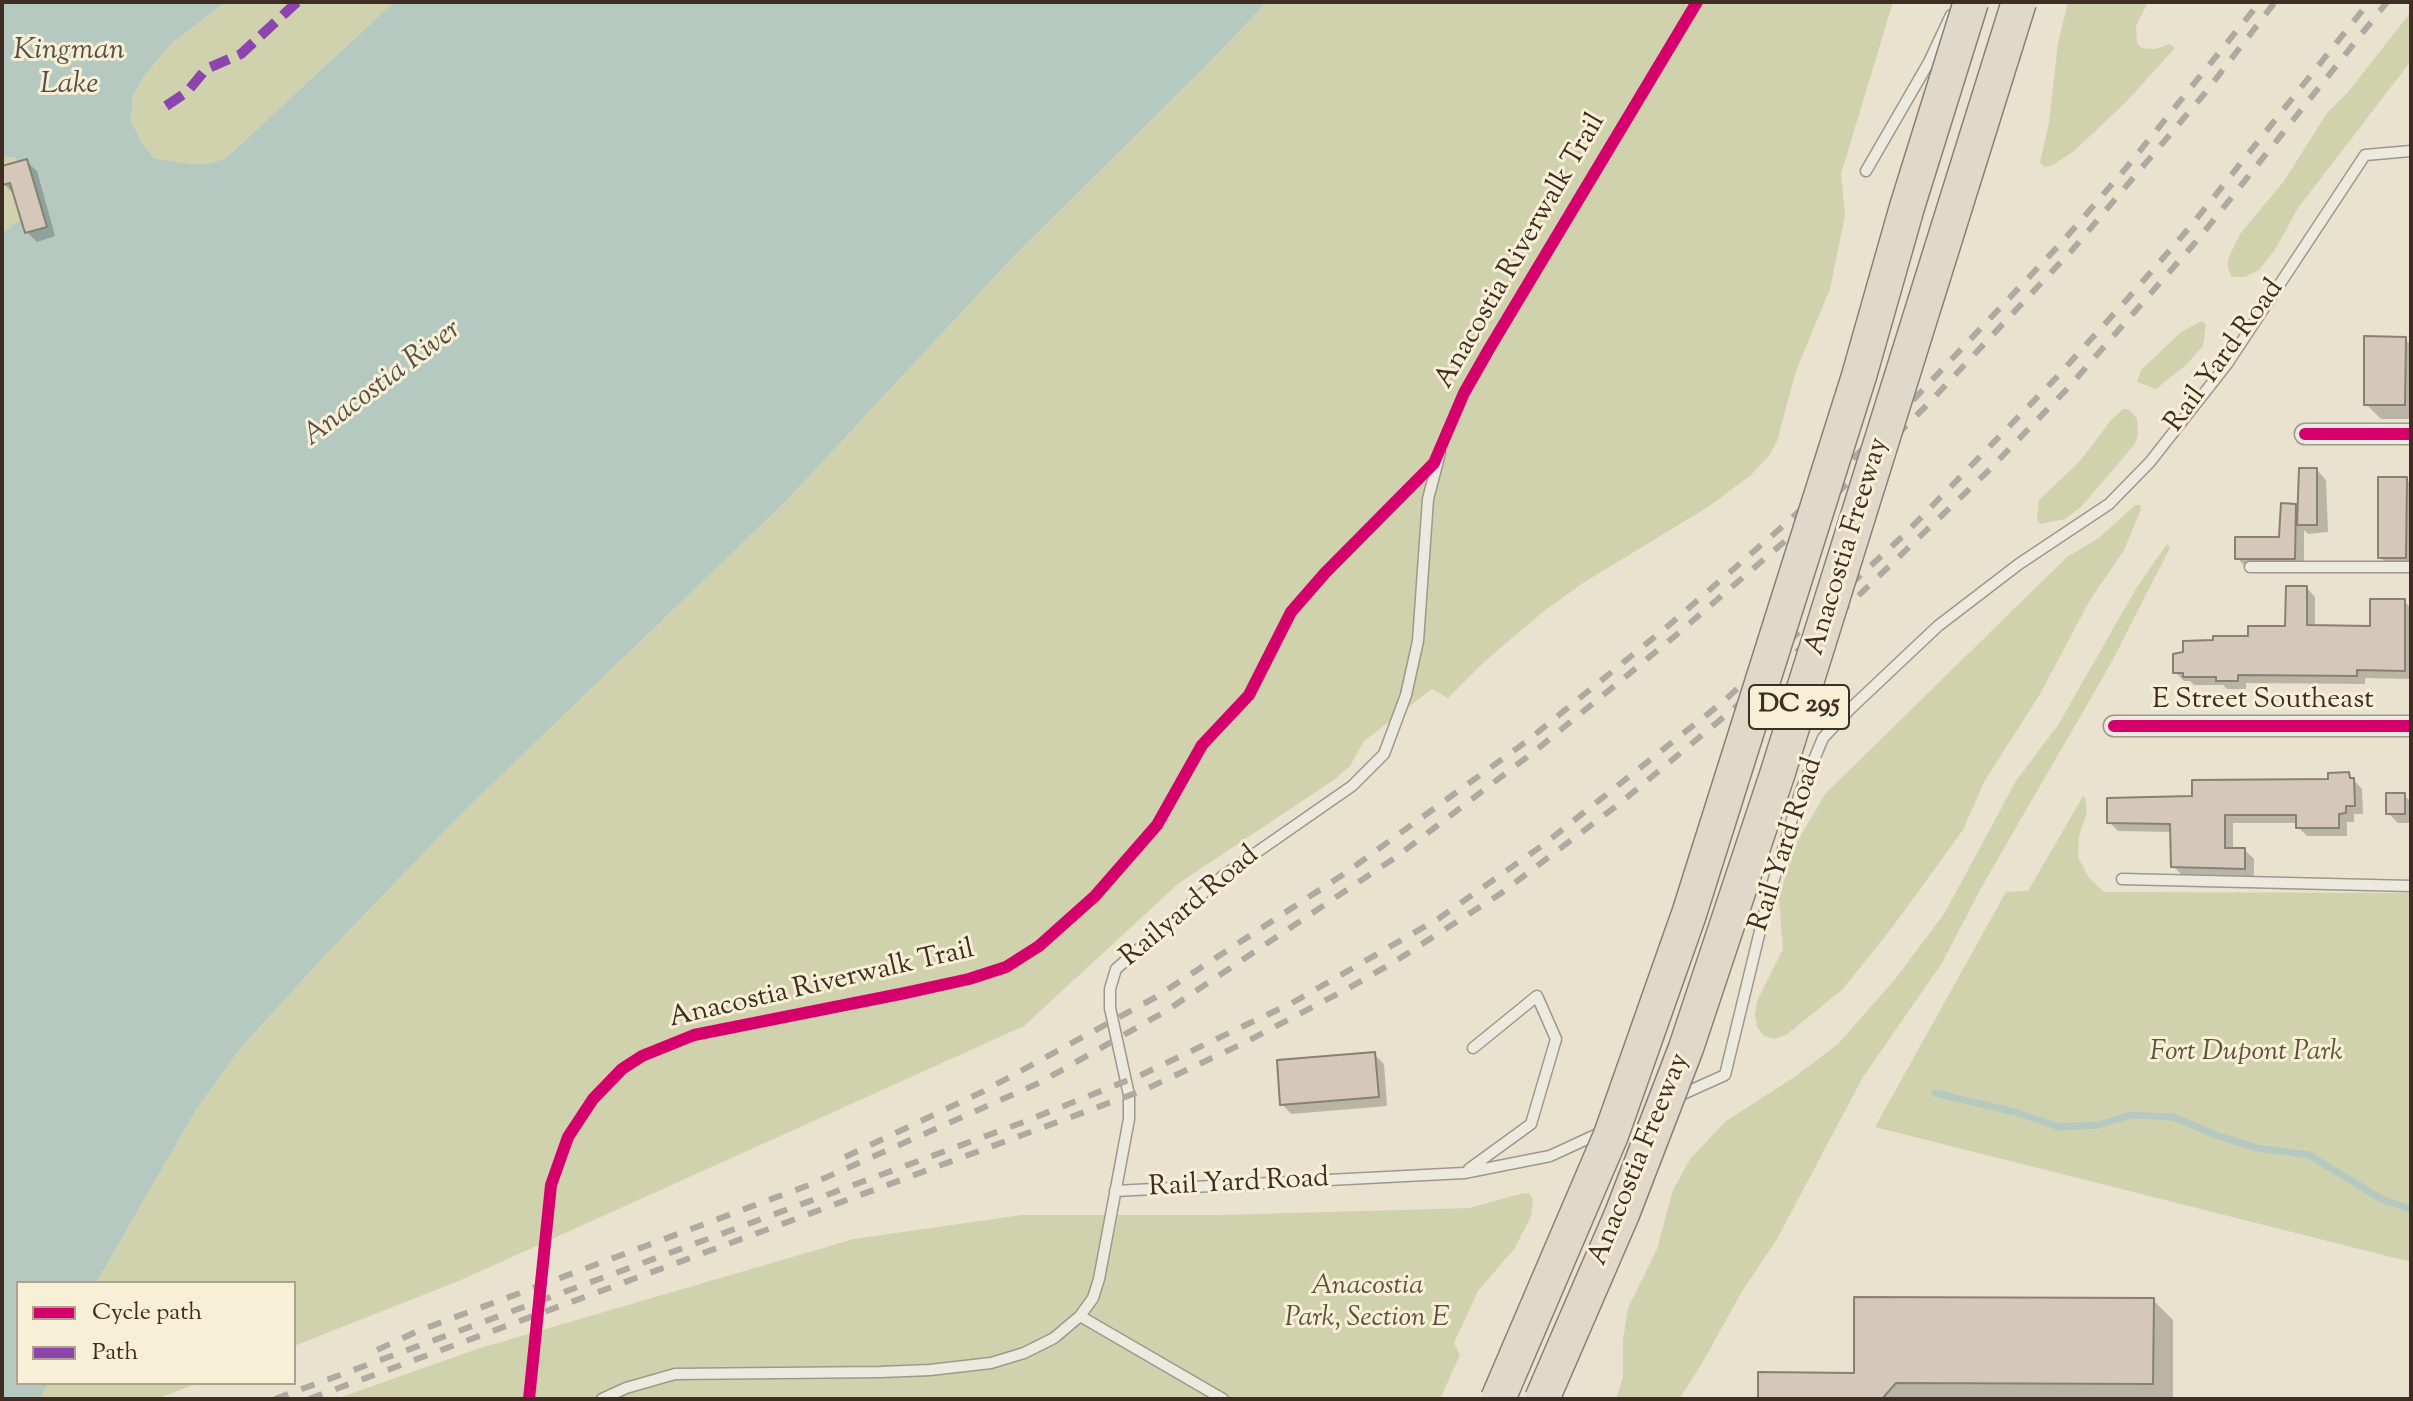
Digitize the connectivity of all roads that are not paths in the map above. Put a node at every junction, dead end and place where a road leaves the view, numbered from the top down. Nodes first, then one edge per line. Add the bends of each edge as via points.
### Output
1 (1957, 2) edge
2 (1971, 2) edge
3 (2019, 2) edge
4 (2411, 151) edge
5 (1866, 171) dead end
6 (2305, 434) dead end
7 (2411, 434) edge
8 (1440, 453) dead end
9 (2250, 567) dead end
10 (2411, 567) edge
11 (2114, 726) dead end
12 (2411, 726) edge
13 (2122, 879) dead end
14 (2411, 886) edge
15 (1473, 1048) dead end
16 (1644, 1112) dead end
17 (1631, 1119) dead end
18 (1464, 1173) junction
19 (1115, 1191) junction
20 (1080, 1316) junction
21 (602, 1399) edge
22 (1223, 1399) edge
23 (1498, 1399) edge
24 (1542, 1399) edge

1 - 5 lane
2 - 23 highway, Anacostia Freeway / DC 295, bridge via 1689,914 1611,1135
3 - 24 highway, Anacostia Freeway / DC 295, bridge via 1686,1048
4 - 16 lane, Rail Yard Road via 2365,155 2227,364 2150,462 2109,504 1938,626 1823,738 1767,902 1725,1075
6 - 7 street
8 - 19 lane, Railyard Road via 1428,499 1418,641 1406,695 1384,754 1352,786 1224,875 1116,969 1110,1008 1130,1108
9 - 10 lane
11 - 12 street, E Street Southeast
13 - 14 lane
15 - 18 lane via 1537,996 1556,1039 1531,1124
17 - 18 lane, Rail Yard Road via 1550,1156
18 - 19 lane, Rail Yard Road
19 - 20 lane, Railyard Road via 1099,1279
20 - 21 lane via 1054,1338 991,1363 893,1372 675,1374
20 - 22 lane

